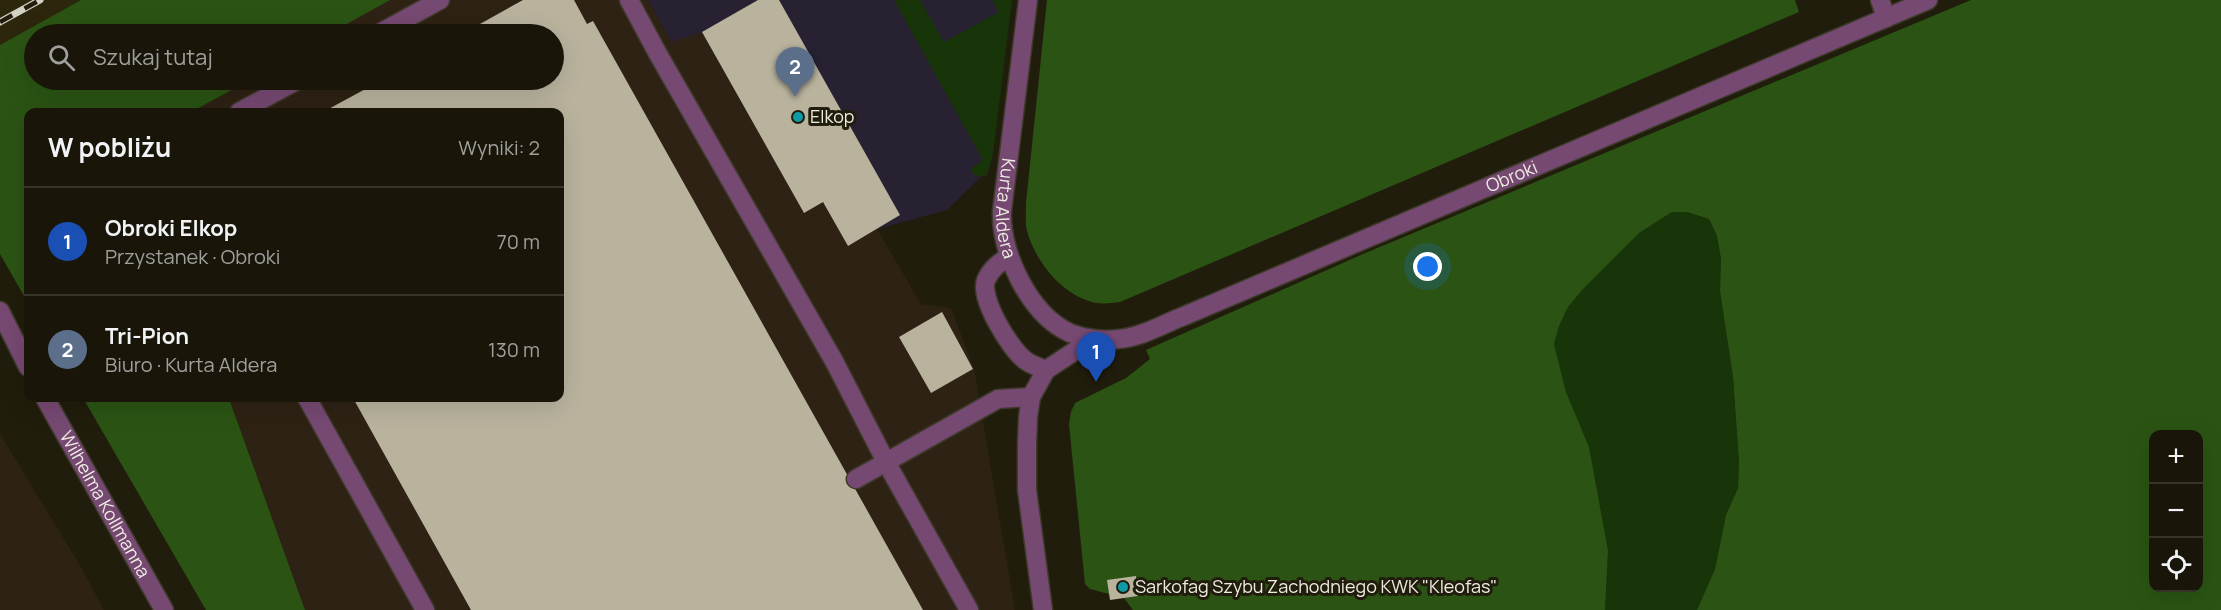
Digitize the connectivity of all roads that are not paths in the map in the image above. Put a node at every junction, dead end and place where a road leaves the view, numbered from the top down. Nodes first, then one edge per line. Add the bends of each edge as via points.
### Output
1 (440, 0) edge
2 (629, 0) edge
3 (1028, 0) edge
4 (1880, 0) edge
5 (1928, 0) edge
6 (1886, 18) junction
7 (396, 24) edge
8 (280, 90) edge
9 (246, 108) edge
10 (1008, 257) junction
11 (0, 311) edge
12 (1093, 339) junction
13 (24, 359) edge
14 (1046, 370) junction
15 (1031, 397) junction
16 (47, 402) edge
17 (309, 402) edge
18 (886, 462) junction
19 (856, 479) dead end
20 (164, 610) edge
21 (425, 610) edge
22 (969, 610) edge
23 (1043, 610) edge

1 - 7 street
2 - 18 street via 834,361
3 - 10 street, Kurta Aldera via 1002,211
4 - 6 street
5 - 6 street, Obroki
6 - 12 street, Obroki via 1164,324 1118,340
8 - 9 street
10 - 12 street, Kurta Aldera via 1025,288 1053,322 1070,333
10 - 14 street via 994,267 985,281 984,294 1009,342 1024,360
11 - 13 street
12 - 14 street
14 - 15 street
15 - 18 street via 998,399
15 - 23 street via 1027,490
16 - 20 street, Wilhelma Kollmanna
17 - 21 street
18 - 19 street
18 - 22 street

